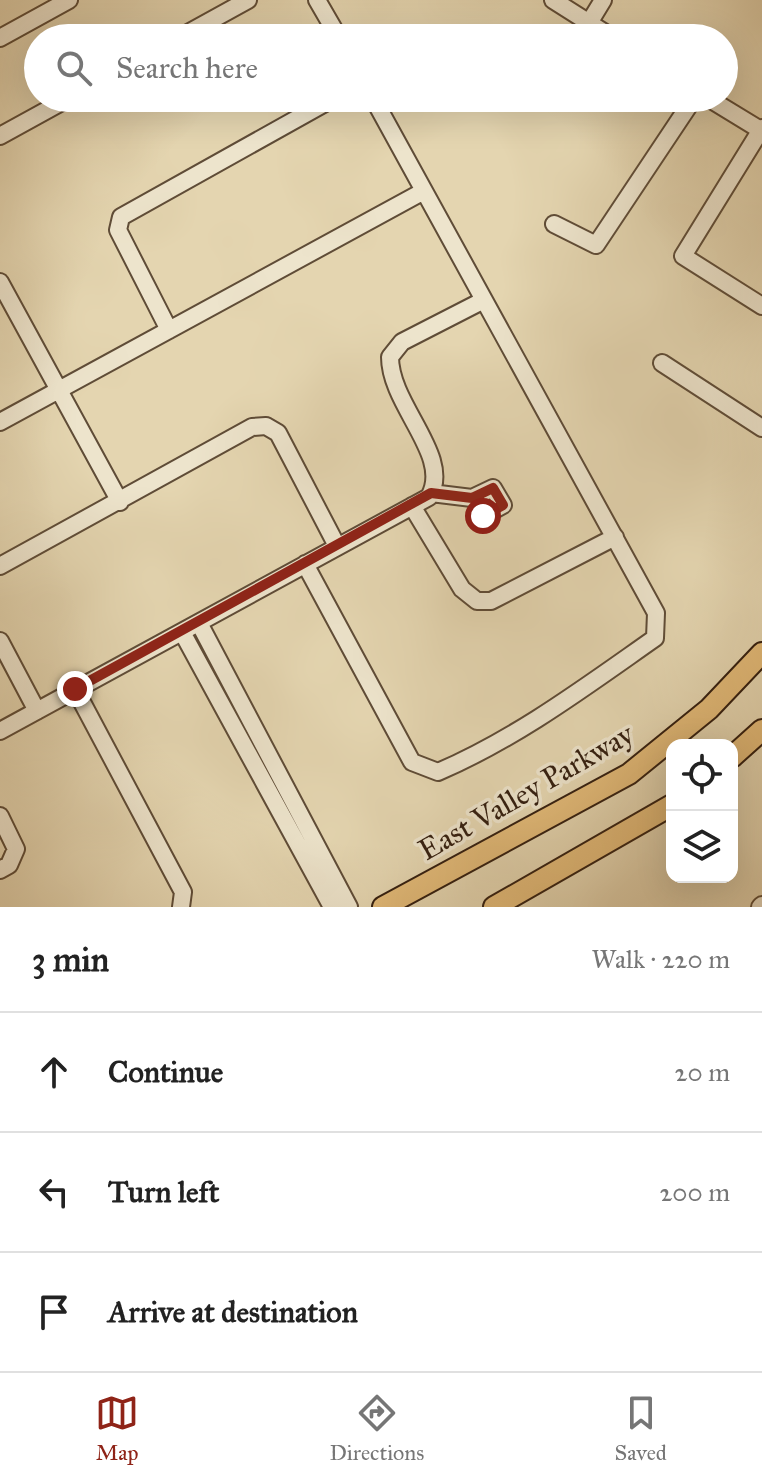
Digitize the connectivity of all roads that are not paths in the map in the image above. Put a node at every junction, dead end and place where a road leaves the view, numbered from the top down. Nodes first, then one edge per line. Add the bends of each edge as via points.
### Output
1 (69, 0) edge
2 (248, 0) edge
3 (317, 0) edge
4 (553, 0) edge
5 (603, 0) edge
6 (589, 23) joint
7 (25, 24) edge
8 (204, 24) edge
9 (331, 24) edge
10 (24, 25) edge
11 (0, 38) edge
12 (44, 112) edge
13 (309, 112) edge
14 (381, 112) edge
15 (685, 112) edge
16 (732, 112) edge
17 (762, 130) edge
18 (0, 136) edge
19 (424, 191) junction
20 (554, 224) dead end
21 (0, 282) edge
22 (484, 300) junction
23 (762, 306) edge
24 (169, 330) junction
25 (662, 363) dead end
26 (59, 390) junction
27 (0, 422) edge
28 (762, 428) edge
29 (431, 493) junction
30 (120, 502) junction
31 (412, 506) junction
32 (483, 516) dead end
33 (615, 537) junction
34 (337, 546) junction
35 (305, 564) junction
36 (0, 566) edge
37 (199, 623) junction
38 (182, 632) junction
39 (0, 641) edge
40 (762, 653) edge
41 (75, 689) junction
42 (37, 711) junction
43 (762, 730) edge
44 (0, 731) edge
45 (248, 736) junction
46 (738, 752) edge
47 (666, 808) edge
48 (0, 816) edge
49 (293, 817) junction
50 (0, 870) edge
51 (181, 907) edge
52 (332, 907) edge
53 (349, 907) edge
54 (383, 907) edge
55 (494, 907) edge

1 - 7 street
2 - 8 street
3 - 9 street
4 - 6 street
5 - 6 street
10 - 11 street
12 - 18 street
13 - 24 street via 121,217 118,230
14 - 19 street
15 - 20 street via 596,245
16 - 17 street
17 - 23 street via 683,256
19 - 22 street
19 - 24 street
21 - 26 street
22 - 29 street via 402,342 390,357 390,378 436,465
22 - 33 street
24 - 26 street
25 - 28 street
26 - 27 street
26 - 30 street
29 - 31 street
29 - 32 street via 472,498 493,488 503,505
30 - 34 street via 252,427 266,426 278,433
30 - 36 street
31 - 33 street via 462,589 477,601 491,601
31 - 34 street
33 - 35 street via 656,613 655,638 546,715 438,772 412,762
34 - 35 street
35 - 37 street
37 - 38 street
37 - 45 street
38 - 41 street
38 - 45 street
39 - 42 street
40 - 54 main road, East Valley Parkway via 709,709 629,774
41 - 42 street
41 - 51 street via 183,892
42 - 44 street
43 - 46 main road
45 - 49 street
47 - 55 main road
48 - 50 street via 16,849 9,865
49 - 52 street
49 - 53 street

